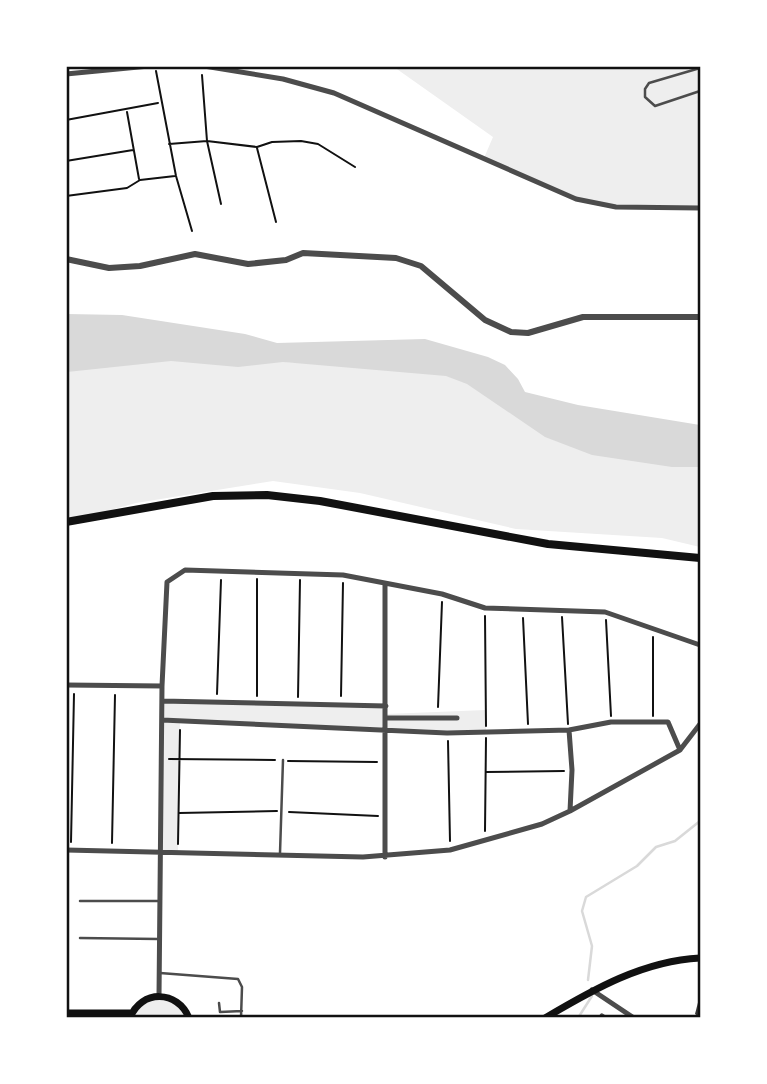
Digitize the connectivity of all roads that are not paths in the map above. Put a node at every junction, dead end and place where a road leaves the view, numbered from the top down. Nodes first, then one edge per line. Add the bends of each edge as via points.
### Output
1 (149, 66) edge
2 (202, 66) edge
3 (701, 68) edge
4 (66, 74) edge
5 (701, 91) edge
6 (701, 208) edge
7 (66, 259) edge
8 (701, 317) edge
9 (66, 522) edge
10 (701, 558) edge
11 (385, 584) junction
12 (701, 645) edge
13 (66, 685) edge
14 (162, 686) junction
15 (162, 701) junction
16 (386, 706) junction
17 (386, 718) junction
18 (457, 718) dead end
19 (162, 720) junction
20 (701, 724) edge
21 (386, 730) junction
22 (569, 730) junction
23 (680, 750) junction
24 (282, 760) road end
25 (570, 811) junction
26 (69, 850) edge
27 (160, 851) junction
28 (280, 853) junction
29 (385, 857) junction
30 (80, 901) dead end
31 (160, 901) junction
32 (80, 938) dead end
33 (159, 939) junction
34 (701, 958) edge
35 (159, 973) junction
36 (592, 990) junction
37 (159, 996) junction
38 (219, 1003) dead end
39 (242, 1011) junction
40 (220, 1012) junction
41 (66, 1013) edge
42 (131, 1015) edge
43 (189, 1017) edge
44 (221, 1017) edge
45 (241, 1017) edge
46 (545, 1017) edge
47 (634, 1017) edge

1 - 4 street
2 - 6 street via 334,93 576,199 616,207
3 - 5 lane via 649,83 645,97 655,106
7 - 8 street via 109,268 140,267 195,254 248,264 286,260 303,253 396,258 421,266 485,320 511,332 528,333 583,317
9 - 10 highway via 213,496 267,495 548,544
11 - 12 street via 442,594 485,608 605,612
11 - 14 street via 343,575 185,570 167,582
11 - 16 street
13 - 14 street
14 - 15 street
15 - 16 street
15 - 19 street
16 - 17 street
17 - 18 street
17 - 21 street
19 - 21 street
19 - 27 street
20 - 23 street
21 - 22 street
21 - 29 street
22 - 23 street via 611,722 668,722
22 - 25 street
23 - 25 street
24 - 28 lane
25 - 29 street via 485,842
26 - 27 street
27 - 28 street
27 - 31 street
28 - 29 street
30 - 31 lane
31 - 33 street
32 - 33 lane
33 - 35 street
34 - 36 main road via 673,960
35 - 37 street
35 - 39 lane via 238,979
36 - 46 main road
36 - 47 street
37 - 42 main road via 143,1001
37 - 43 main road via 176,1000
38 - 40 lane
39 - 40 lane
39 - 45 lane
40 - 44 lane
41 - 42 main road

